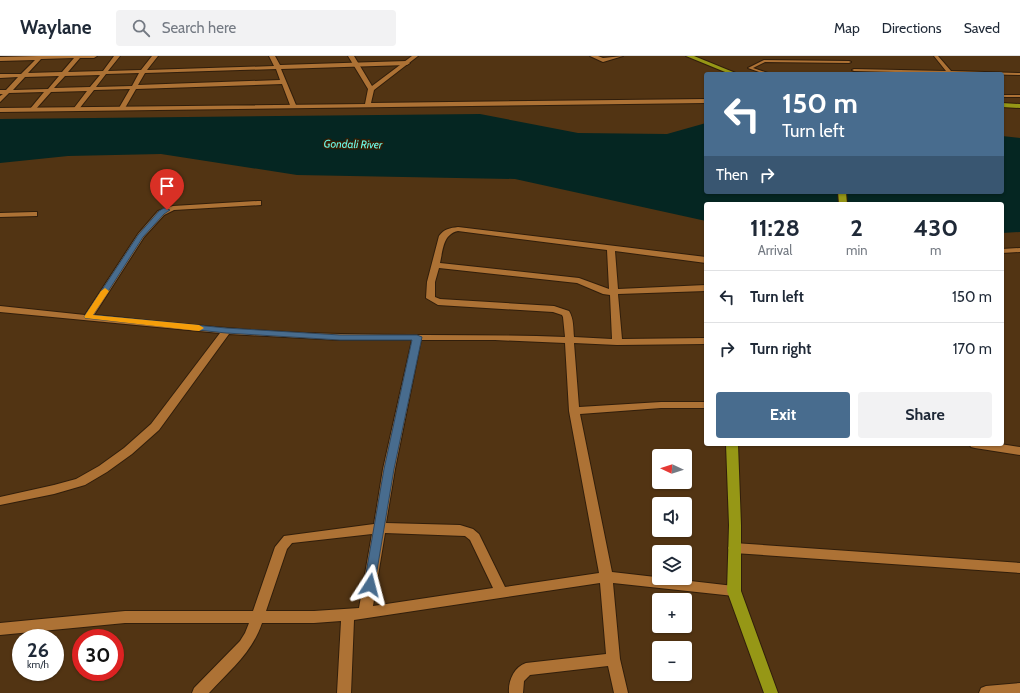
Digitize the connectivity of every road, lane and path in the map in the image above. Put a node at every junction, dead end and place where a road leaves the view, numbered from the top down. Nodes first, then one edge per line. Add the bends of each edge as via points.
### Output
1 (78, 56) edge
2 (94, 56) edge
3 (117, 56) edge
4 (155, 56) edge
5 (272, 56) edge
6 (351, 56) edge
7 (376, 56) edge
8 (415, 56) edge
9 (593, 56) edge
10 (620, 56) edge
11 (689, 56) edge
12 (846, 56) edge
13 (936, 56) edge
14 (41, 57) edge
15 (2, 59) edge
16 (849, 62) junction
17 (407, 63) junction
18 (356, 64) junction
19 (376, 64) junction
20 (279, 67) junction
21 (854, 70) joint
22 (143, 72) junction
23 (730, 72) edge
24 (763, 72) edge
25 (919, 72) edge
26 (950, 72) edge
27 (104, 73) junction
28 (62, 74) junction
29 (1004, 74) edge
30 (1020, 74) edge
31 (23, 75) junction
32 (0, 76) edge
33 (282, 82) junction
34 (132, 88) junction
35 (92, 89) junction
36 (371, 90) junction
37 (48, 91) junction
38 (0, 92) edge
39 (8, 92) junction
40 (1004, 96) edge
41 (1020, 96) edge
42 (0, 100) edge
43 (704, 101) edge
44 (368, 104) junction
45 (293, 105) junction
46 (1004, 105) edge
47 (1019, 106) edge
48 (77, 108) junction
49 (122, 108) junction
50 (33, 109) junction
51 (0, 110) edge
52 (258, 203) dead end
53 (34, 214) dead end
54 (0, 215) edge
55 (611, 249) junction
56 (1020, 250) edge
57 (1004, 251) edge
58 (704, 260) edge
59 (436, 265) junction
60 (704, 288) edge
61 (613, 292) junction
62 (0, 309) edge
63 (88, 317) junction
64 (226, 331) junction
65 (417, 337) junction
66 (569, 340) junction
67 (704, 341) edge
68 (618, 342) junction
69 (704, 405) edge
70 (574, 411) junction
71 (732, 446) edge
72 (988, 446) edge
73 (1020, 451) edge
74 (0, 501) edge
75 (379, 528) junction
76 (734, 548) junction
77 (1020, 568) edge
78 (606, 577) junction
79 (734, 591) junction
80 (502, 592) junction
81 (365, 613) junction
82 (348, 614) junction
83 (258, 618) junction
84 (0, 630) edge
85 (613, 659) junction
86 (1020, 690) edge
87 (199, 693) edge
88 (344, 693) edge
89 (516, 693) edge
90 (621, 693) edge
91 (771, 693) edge
92 (986, 693) edge

1 - 2 street
1 - 14 street
1 - 28 street
3 - 27 street
4 - 22 street
5 - 20 street
6 - 18 street
7 - 19 street
8 - 17 street
9 - 10 street via 603,60
11 - 23 main road
12 - 16 lane
13 - 26 lane
14 - 15 street
14 - 31 street
16 - 21 lane
16 - 24 lane via 764,61 750,68
17 - 19 street
17 - 36 street
18 - 19 street
18 - 20 street
18 - 36 street
20 - 22 street
20 - 33 street
21 - 25 lane
22 - 27 street
22 - 34 street
27 - 28 street
27 - 35 street
28 - 31 street
28 - 37 street
29 - 30 lane
31 - 32 street
31 - 39 street
33 - 34 street
33 - 45 street
34 - 35 street
34 - 49 street
35 - 37 street
35 - 48 street
36 - 44 street
37 - 39 street
37 - 50 street
38 - 39 street
39 - 42 street
40 - 41 lane
43 - 44 street
44 - 45 street
45 - 49 street
46 - 47 main road
48 - 49 street
48 - 50 street
50 - 51 street
52 - 63 street via 173,208 161,213 141,236
53 - 54 street
55 - 58 street
55 - 59 street via 458,229 446,232 443,236
55 - 61 street
56 - 57 lane
59 - 61 street via 579,280 600,291
59 - 66 street via 431,282 432,301 560,311 568,317
60 - 61 street
61 - 68 street
62 - 63 street
63 - 64 street
64 - 65 street via 340,337
64 - 74 street via 146,438 79,483
65 - 66 street
65 - 75 street
66 - 68 street
66 - 70 street
67 - 68 street
69 - 70 street
70 - 78 street
71 - 76 main road
72 - 73 street
75 - 80 street via 470,532 476,537
75 - 81 street
75 - 83 street via 288,540 281,546
76 - 77 street
76 - 79 main road
78 - 79 street
78 - 80 street
78 - 85 street
79 - 91 main road
80 - 81 street
81 - 82 street
82 - 83 street
82 - 88 street
83 - 84 street via 125,617
83 - 87 street via 245,645
85 - 89 street via 526,669 520,675
85 - 90 street
86 - 92 street

